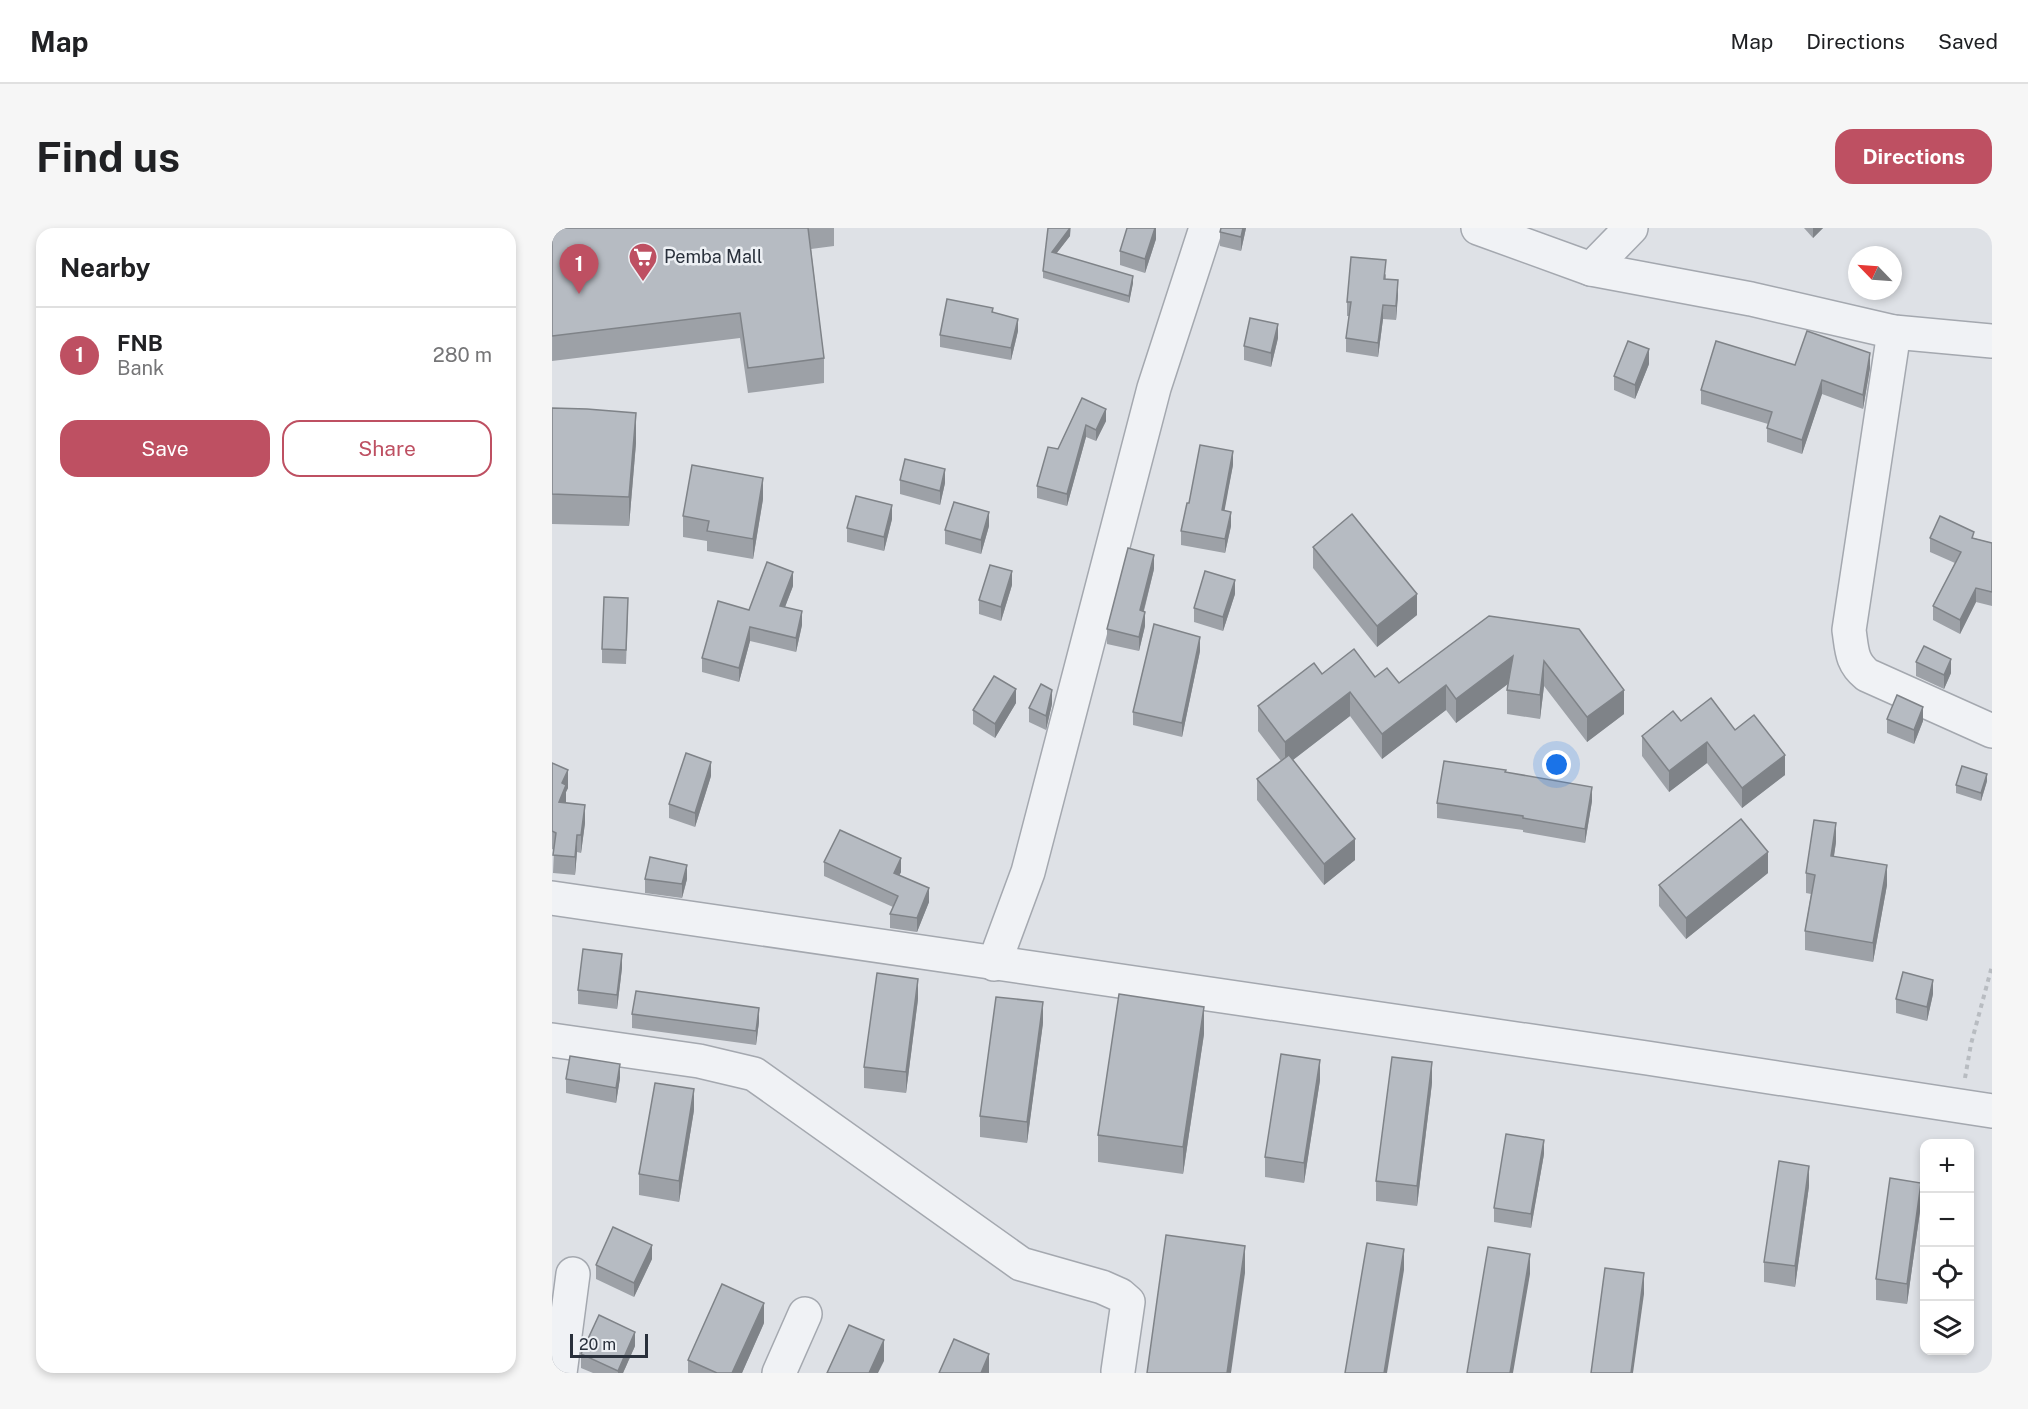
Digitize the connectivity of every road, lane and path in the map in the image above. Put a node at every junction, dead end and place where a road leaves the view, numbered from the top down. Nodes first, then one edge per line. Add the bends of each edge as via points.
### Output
1 (1206, 228) edge
2 (1478, 228) edge
3 (1631, 228) edge
4 (1591, 269) junction
5 (1894, 332) junction
6 (1992, 341) edge
7 (1992, 730) edge
8 (552, 898) edge
9 (994, 964) junction
10 (1992, 966) edge
11 (552, 1040) edge
12 (1976, 1108) edge
13 (573, 1274) dead end
14 (805, 1314) dead end
15 (1118, 1371) dead end
16 (560, 1373) edge
17 (779, 1373) edge

1 - 9 street via 1154,388 1028,872
2 - 4 street
3 - 4 street
4 - 5 street via 1751,299
5 - 6 street
5 - 7 street via 1849,630 1852,654 1867,675
8 - 9 street
9 - 12 street
10 - 12 path via 1971,1044
11 - 15 street via 699,1061 754,1074 1021,1264 1120,1295 1128,1302
13 - 16 street
14 - 17 street

